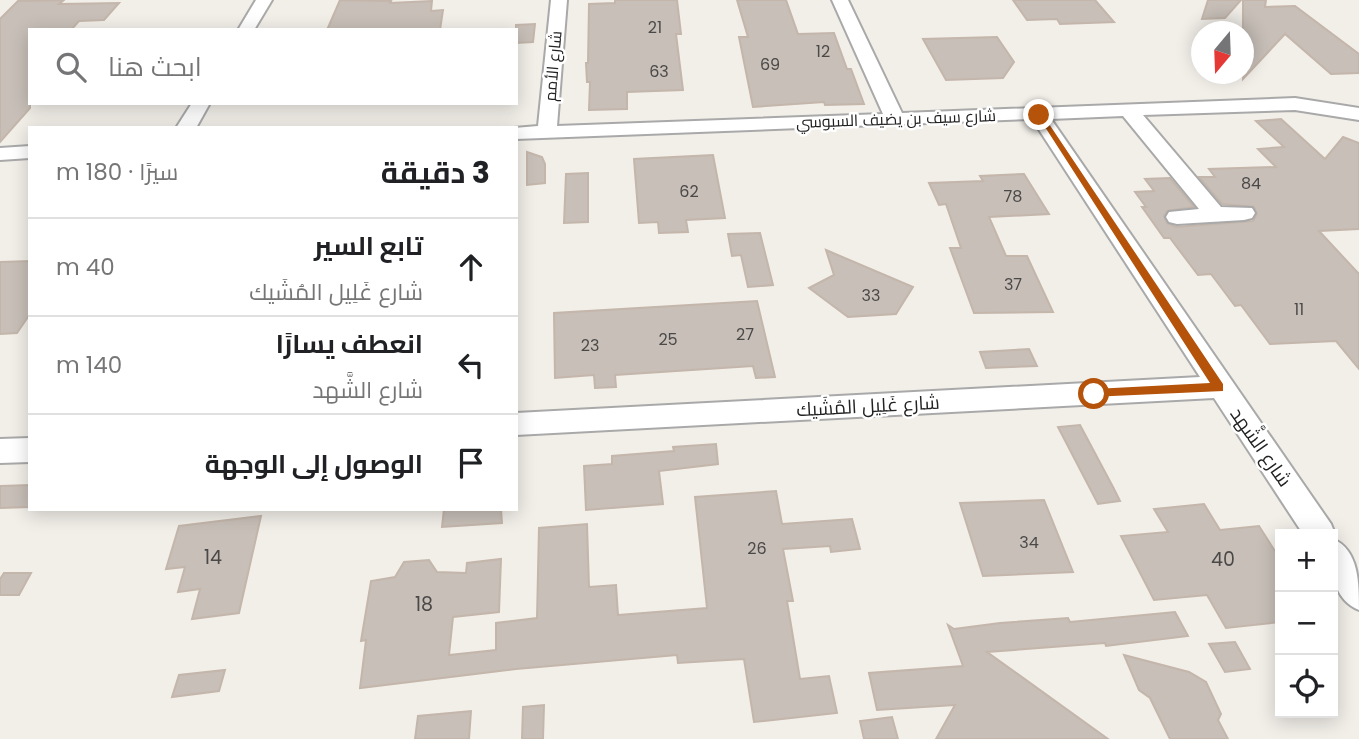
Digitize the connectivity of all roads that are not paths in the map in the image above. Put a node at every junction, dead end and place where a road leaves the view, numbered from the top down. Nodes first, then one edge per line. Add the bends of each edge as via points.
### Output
1 (264, 0) edge
2 (559, 0) edge
3 (841, 0) edge
4 (247, 28) edge
5 (200, 105) edge
6 (1129, 111) junction
7 (1359, 114) edge
8 (1039, 115) junction
9 (895, 119) junction
10 (187, 126) edge
11 (547, 131) junction
12 (518, 133) edge
13 (16, 153) edge
14 (0, 175) edge
15 (1244, 214) dead end
16 (1216, 215) junction
17 (1177, 218) dead end
18 (1219, 387) junction
19 (518, 424) edge
20 (28, 450) edge
21 (0, 451) edge
22 (1317, 529) edge
23 (1338, 562) edge
24 (1359, 594) edge

1 - 4 street
2 - 11 street, شارع الأمم
3 - 9 street
5 - 10 street
6 - 7 street, شارع سيف بن يضيف السبوسي via 1295,104
6 - 8 street, شارع سيف بن يضيف السبوسي
6 - 16 street
8 - 9 street, شارع سيف بن يضيف السبوسي
8 - 18 street, شارع الشَّهد
9 - 11 street, شارع سيف بن يضيف السبوسي
11 - 12 street, شارع سيف بن يضيف السبوسي
13 - 14 street
15 - 16 street
16 - 17 street
18 - 19 street, شارع غَلِيل المُشَيك
18 - 22 street, شارع الشَّهد
20 - 21 street
23 - 24 street

